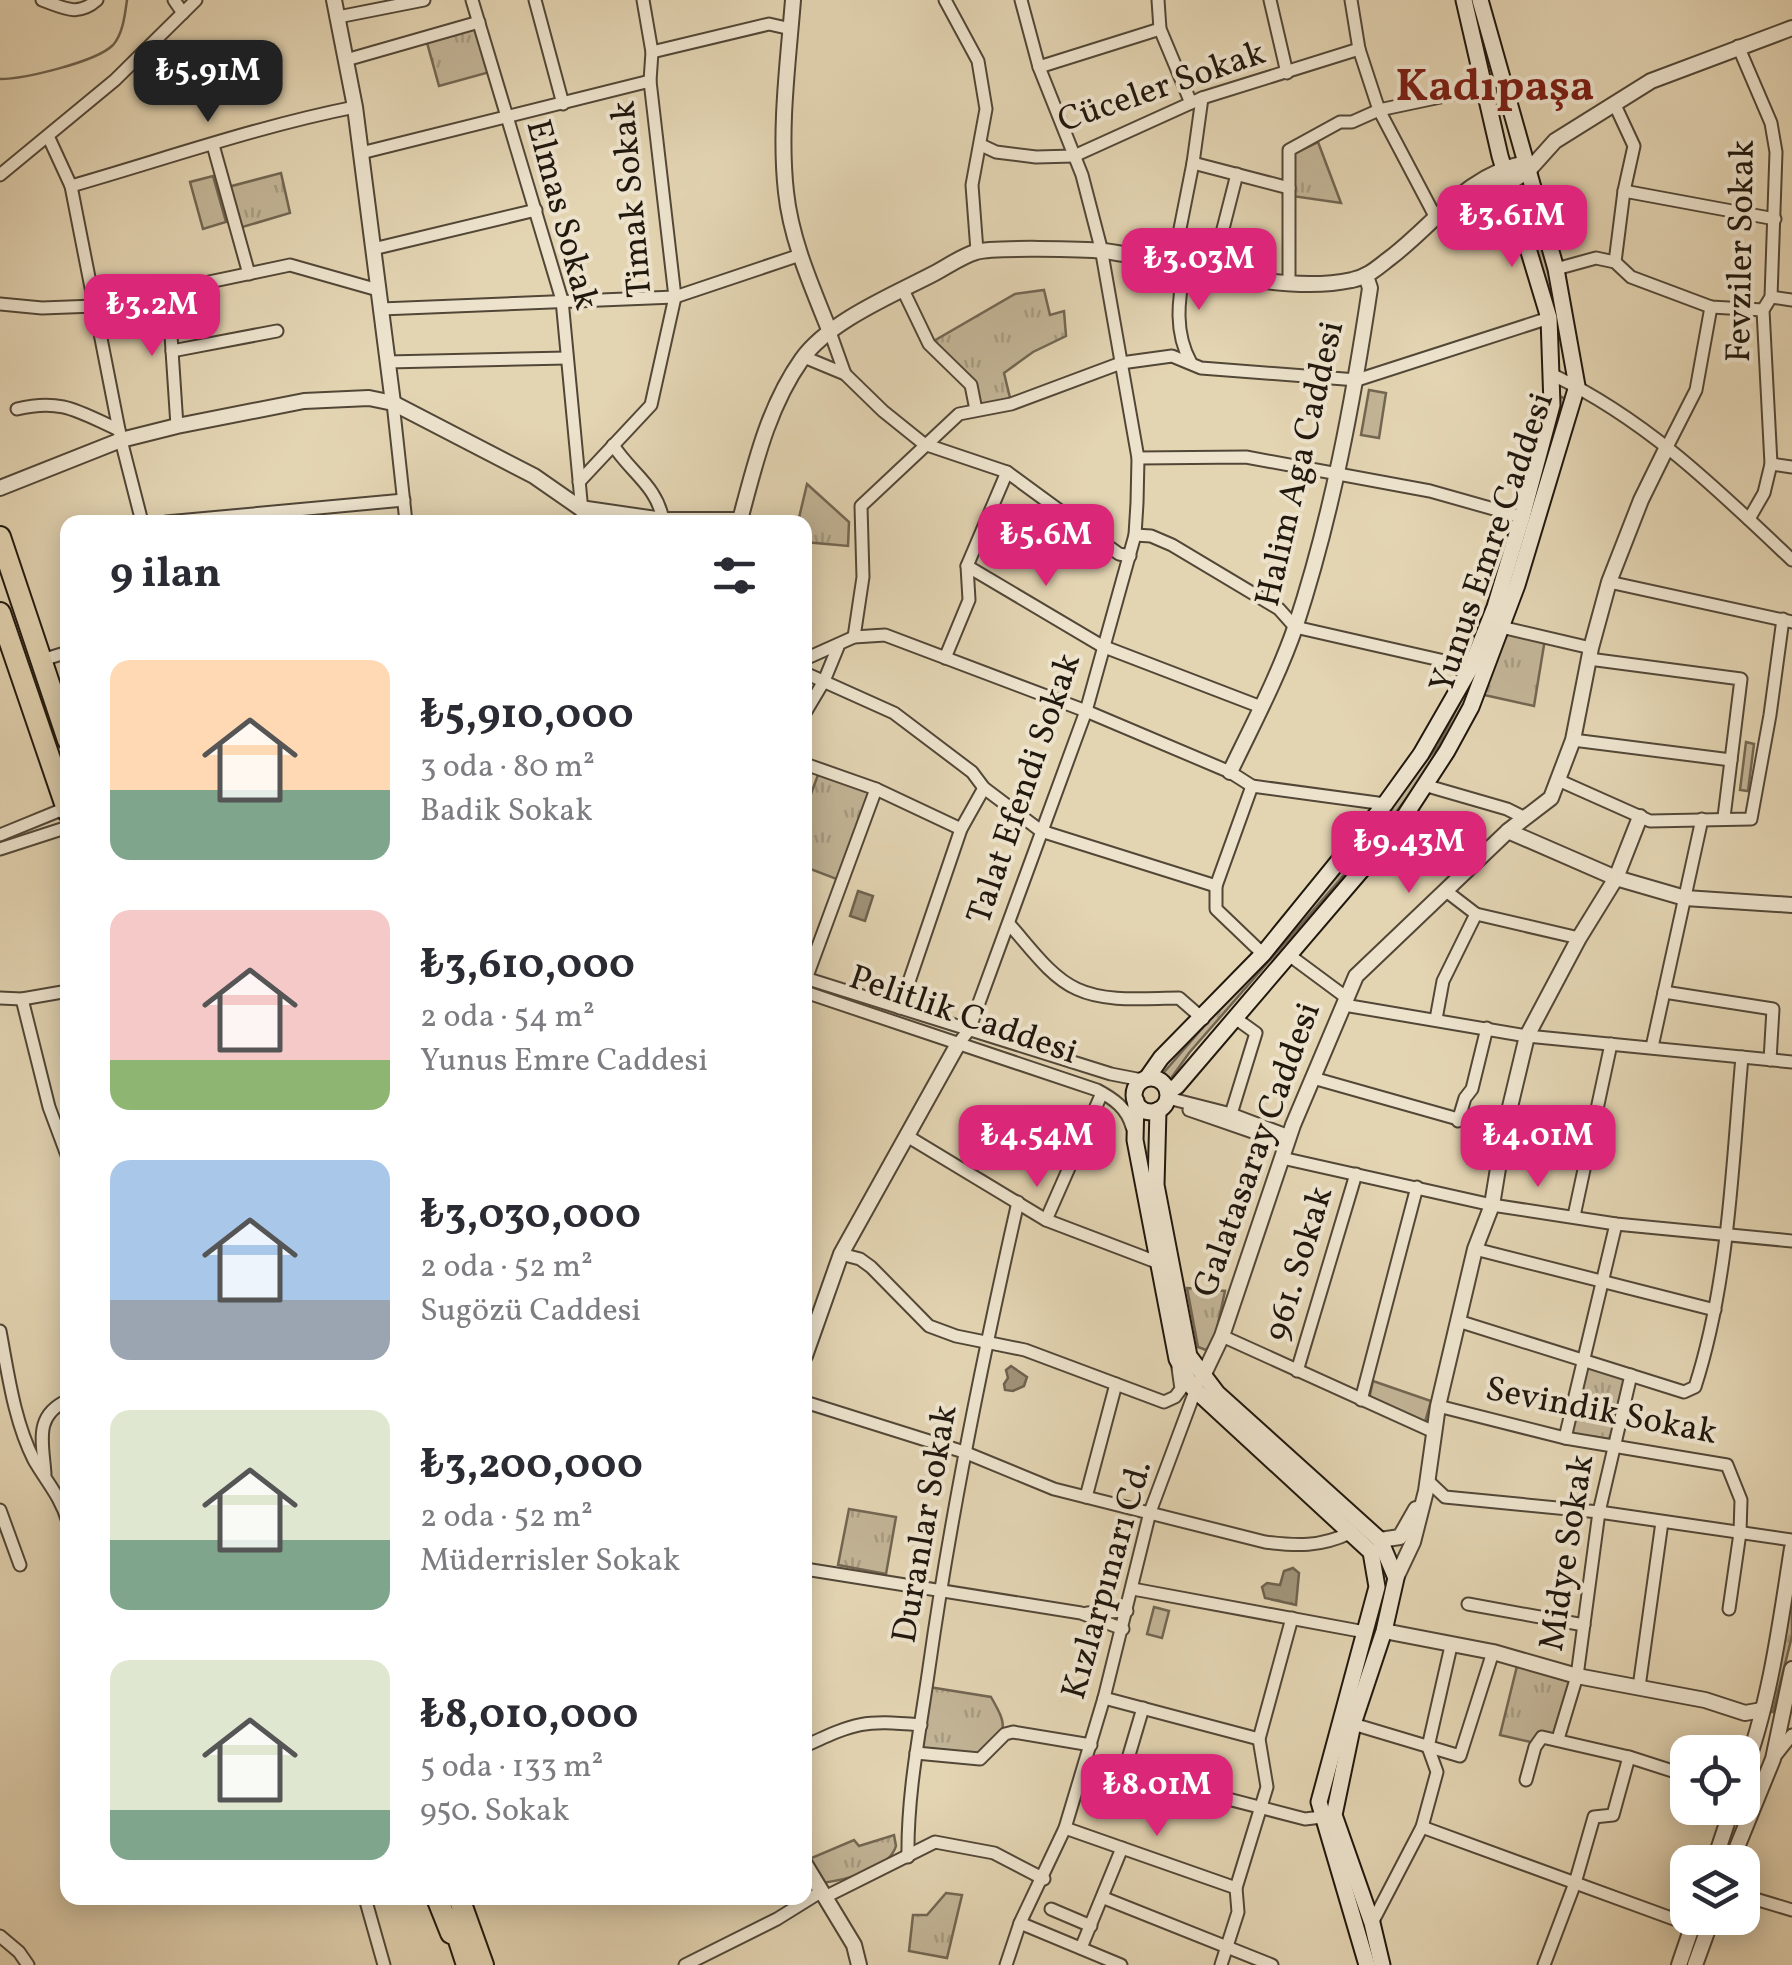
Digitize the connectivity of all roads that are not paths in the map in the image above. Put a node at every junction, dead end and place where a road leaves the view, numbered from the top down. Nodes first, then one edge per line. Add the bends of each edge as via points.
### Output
1 (42, 0) edge
2 (97, 0) edge
3 (174, 0) edge
4 (196, 0) edge
5 (334, 0) edge
6 (424, 0) edge
7 (472, 0) edge
8 (534, 0) edge
9 (643, 0) edge
10 (794, 0) edge
11 (945, 0) edge
12 (1021, 0) edge
13 (1158, 0) edge
14 (1270, 0) edge
15 (1351, 0) edge
16 (1464, 0) edge
17 (1480, 0) edge
18 (183, 12) junction
19 (338, 17) junction
20 (479, 22) junction
21 (1792, 28) edge
22 (791, 29) junction
23 (1160, 29) junction
24 (1738, 46) junction
25 (1359, 48) junction
26 (652, 52) junction
27 (346, 60) junction
28 (1039, 66) junction
29 (1287, 73) junction
30 (650, 80) junction
31 (1483, 88) junction
32 (1196, 101) junction
33 (1614, 103) junction
34 (563, 104) junction
35 (355, 107) junction
36 (1379, 110) junction
37 (506, 119) junction
38 (48, 136) junction
39 (214, 145) junction
40 (981, 145) junction
41 (361, 154) junction
42 (1074, 156) junction
43 (1194, 162) junction
44 (1525, 163) junction
45 (1505, 170) junction
46 (1237, 174) junction
47 (0, 176) edge
48 (71, 186) junction
49 (1289, 188) junction
50 (1624, 190) junction
51 (536, 210) junction
52 (1436, 218) junction
53 (1775, 219) junction
54 (373, 250) junction
55 (1101, 250) junction
56 (977, 251) junction
57 (800, 255) junction
58 (1615, 262) junction
59 (1179, 265) junction
60 (1556, 269) junction
61 (1212, 272) junction
62 (249, 274) junction
63 (1366, 276) junction
64 (1289, 282) junction
65 (168, 290) junction
66 (378, 290) junction
67 (902, 290) junction
68 (1771, 297) junction
69 (675, 298) junction
70 (562, 300) junction
71 (1792, 300) edge
72 (0, 304) edge
73 (94, 306) junction
74 (1710, 306) junction
75 (381, 309) junction
76 (1763, 310) junction
77 (1549, 318) junction
78 (277, 331) dead end
79 (830, 332) junction
80 (172, 352) junction
81 (804, 357) junction
82 (567, 358) junction
83 (387, 362) junction
84 (1121, 363) junction
85 (1191, 363) junction
86 (845, 374) junction
87 (1553, 375) junction
88 (1357, 380) junction
89 (1577, 386) junction
90 (1598, 398) junction
91 (392, 403) junction
92 (17, 409) dead end
93 (976, 410) junction
94 (1568, 417) junction
95 (177, 426) junction
96 (120, 435) junction
97 (924, 444) junction
98 (614, 445) junction
99 (1667, 447) junction
100 (1138, 458) junction
101 (1771, 464) junction
102 (1792, 467) edge
103 (1007, 472) junction
104 (1338, 474) junction
105 (579, 482) junction
106 (0, 488) edge
107 (404, 500) junction
108 (140, 515) edge
109 (242, 515) edge
110 (405, 515) edge
111 (582, 515) edge
112 (663, 515) edge
113 (741, 515) edge
114 (1522, 517) junction
115 (1749, 519) junction
116 (1135, 535) junction
117 (0, 536) edge
118 (1130, 556) junction
119 (1792, 560) edge
120 (968, 566) junction
121 (1610, 582) junction
122 (0, 614) edge
123 (1787, 620) edge
124 (1295, 627) junction
125 (1501, 627) junction
126 (4, 636) edge
127 (854, 637) junction
128 (1102, 646) junction
129 (838, 647) junction
130 (1590, 653) junction
131 (60, 654) edge
132 (812, 656) edge
133 (945, 658) junction
134 (42, 660) junction
135 (1472, 667) junction
136 (812, 676) edge
137 (824, 681) junction
138 (812, 701) edge
139 (1261, 707) junction
140 (1086, 711) junction
141 (60, 715) edge
142 (1574, 740) junction
143 (1730, 760) junction
144 (812, 766) edge
145 (1230, 772) junction
146 (1558, 780) junction
147 (1424, 785) junction
148 (1252, 786) junction
149 (984, 788) junction
150 (876, 789) junction
151 (60, 791) edge
152 (1385, 804) junction
153 (60, 813) edge
154 (1724, 817) junction
155 (1525, 818) junction
156 (1640, 818) junction
157 (1702, 819) junction
158 (962, 829) junction
159 (60, 830) edge
160 (1041, 830) junction
161 (1508, 831) junction
162 (0, 834) edge
163 (0, 849) edge
164 (1616, 878) junction
165 (1216, 886) junction
166 (1446, 892) junction
167 (1685, 898) junction
168 (1792, 906) edge
169 (1476, 914) junction
170 (1009, 924) junction
171 (1579, 938) junction
172 (1264, 954) junction
173 (1288, 955) junction
174 (812, 962) edge
175 (812, 980) edge
176 (1664, 992) junction
177 (60, 993) edge
178 (812, 994) edge
179 (0, 998) edge
180 (22, 1000) junction
181 (1345, 1002) junction
182 (900, 1008) junction
183 (1235, 1018) junction
184 (1436, 1019) junction
185 (1202, 1020) junction
186 (1486, 1028) junction
187 (969, 1030) junction
188 (1527, 1036) junction
189 (958, 1044) junction
190 (1611, 1044) junction
191 (1652, 1047) junction
192 (1742, 1057) junction
193 (1770, 1060) junction
194 (1792, 1062) edge
195 (1313, 1078) junction
196 (1144, 1079) junction
197 (1102, 1093) junction
198 (1136, 1101) junction
199 (1165, 1101) junction
200 (1231, 1114) junction
201 (1458, 1121) junction
202 (1504, 1132) junction
203 (907, 1136) junction
204 (60, 1137) edge
205 (1135, 1140) junction
206 (1286, 1146) junction
207 (1356, 1174) junction
208 (1417, 1186) junction
209 (1018, 1202) junction
210 (1492, 1205) junction
211 (1574, 1216) junction
212 (1046, 1220) junction
213 (1616, 1224) junction
214 (1726, 1237) junction
215 (1792, 1241) edge
216 (1476, 1249) junction
217 (840, 1254) junction
218 (1158, 1263) junction
219 (1602, 1282) junction
220 (1715, 1310) junction
221 (1458, 1321) junction
222 (0, 1330) edge
223 (812, 1336) edge
224 (1222, 1336) junction
225 (986, 1341) junction
226 (1176, 1359) junction
227 (1585, 1360) junction
228 (1297, 1371) junction
229 (1632, 1375) junction
230 (1116, 1384) junction
231 (1198, 1384) junction
232 (1360, 1400) junction
233 (60, 1404) edge
234 (812, 1404) edge
235 (1438, 1406) junction
236 (1434, 1432) junction
237 (1564, 1438) junction
238 (1612, 1447) junction
239 (964, 1452) junction
240 (45, 1474) junction
241 (1425, 1493) junction
242 (1445, 1497) junction
243 (1086, 1498) junction
244 (60, 1505) edge
245 (0, 1510) edge
246 (1150, 1512) junction
247 (1599, 1512) junction
248 (1662, 1522) junction
249 (1350, 1533) junction
250 (1740, 1533) junction
251 (1380, 1540) junction
252 (1792, 1540) edge
253 (1792, 1548) edge
254 (20, 1564) dead end
255 (812, 1570) edge
256 (1396, 1578) junction
257 (1133, 1589) junction
258 (940, 1590) junction
259 (1468, 1604) dead end
260 (1729, 1609) dead end
261 (1128, 1610) junction
262 (1080, 1613) junction
263 (1292, 1618) junction
264 (1584, 1625) junction
265 (1122, 1629) junction
266 (1384, 1631) junction
267 (1365, 1632) junction
268 (1451, 1646) junction
269 (1493, 1652) junction
270 (1792, 1669) edge
271 (1576, 1676) junction
272 (1639, 1688) junction
273 (1104, 1698) junction
274 (1143, 1708) junction
275 (1762, 1710) junction
276 (1746, 1713) junction
277 (921, 1724) junction
278 (1353, 1724) junction
279 (1758, 1730) junction
280 (1785, 1734) edge
281 (1757, 1735) edge
282 (1260, 1739) junction
283 (1558, 1739) junction
284 (812, 1743) edge
285 (1091, 1745) junction
286 (1428, 1748) junction
287 (916, 1753) junction
288 (1629, 1757) junction
289 (1773, 1758) junction
290 (1760, 1759) edge
291 (1086, 1762) junction
292 (1670, 1770) edge
293 (1124, 1772) junction
294 (1526, 1780) dead end
295 (1262, 1806) junction
296 (1328, 1817) junction
297 (1422, 1827) junction
298 (1065, 1828) junction
299 (1738, 1845) edge
300 (1122, 1848) junction
301 (908, 1857) junction
302 (812, 1876) edge
303 (1044, 1879) junction
304 (1574, 1883) junction
305 (1236, 1888) junction
306 (823, 1894) junction
307 (1104, 1898) junction
308 (812, 1900) edge
309 (1760, 1900) edge
310 (367, 1905) edge
311 (441, 1905) edge
312 (449, 1905) edge
313 (463, 1905) edge
314 (802, 1905) edge
315 (1051, 1909) dead end
316 (1792, 1910) edge
317 (1670, 1914) edge
318 (1020, 1923) junction
319 (1372, 1923) junction
320 (1091, 1926) junction
321 (1689, 1935) edge
322 (1706, 1935) edge
323 (0, 1936) edge
324 (1081, 1948) junction
325 (1227, 1948) junction
326 (471, 1962) edge
327 (688, 1964) edge
328 (28, 1965) edge
329 (384, 1965) edge
330 (859, 1965) edge
331 (1006, 1965) edge
332 (1121, 1965) edge
333 (1222, 1965) edge
334 (1272, 1965) edge
335 (1366, 1965) edge
336 (1382, 1965) edge
337 (1544, 1965) edge
338 (1679, 1965) edge
339 (1695, 1965) edge

1 - 2 street via 72,11
3 - 18 street
4 - 18 street
5 - 19 street
6 - 19 street
7 - 20 street, Elmas Sokak
8 - 34 street
9 - 26 street, Timak Sokak
10 - 22 street
11 - 40 street via 978,60 986,109
12 - 28 street, Talat Efendi Sokak
13 - 23 street
14 - 29 street
15 - 25 street
16 - 31 main road, Yunus Emre Caddesi
17 - 44 main road, Yunus Emre Caddesi
18 - 38 street
19 - 27 street
20 - 27 street
20 - 37 street, Elmas Sokak
21 - 24 street
22 - 26 street via 769,24
22 - 57 street via 783,135 786,195
23 - 28 street
23 - 32 street
24 - 33 street
24 - 53 street, Fevziler Sokak via 1772,123
25 - 29 street, Cüceler Sokak
25 - 36 street
26 - 30 street, Timak Sokak
27 - 35 street
28 - 42 street, Talat Efendi Sokak
29 - 32 street, Cüceler Sokak
30 - 34 street
30 - 69 street, Timak Sokak
31 - 36 street
31 - 45 main road, Yunus Emre Caddesi
32 - 42 street, Cüceler Sokak
32 - 43 street
33 - 44 street
33 - 50 street via 1634,146
34 - 37 street
35 - 39 street
35 - 41 street
36 - 49 street via 1289,150
36 - 52 street
37 - 41 street
37 - 51 street, Elmas Sokak
38 - 47 street
38 - 48 street
39 - 48 street
39 - 62 street
40 - 42 street, Cüceler Sokak via 1036,157
40 - 56 street via 972,185
41 - 54 street
42 - 55 street, Talat Efendi Sokak
43 - 46 street
43 - 59 street
44 - 45 street
44 - 60 main road, Yunus Emre Caddesi
45 - 52 street via 1478,180
45 - 77 main road, Yunus Emre Caddesi
46 - 49 street
46 - 61 street
48 - 73 street
49 - 64 street
50 - 53 street
50 - 58 street
51 - 54 street
51 - 70 street, Elmas Sokak
52 - 63 street
53 - 68 street, Fevziler Sokak
54 - 66 street
55 - 56 street
55 - 59 street
55 - 84 street, Talat Efendi Sokak
56 - 67 street
57 - 69 street
57 - 79 street
58 - 60 street via 1596,258
58 - 74 street via 1631,277
59 - 61 street
59 - 85 street via 1179,333
60 - 89 main road, Yunus Emre Caddesi
61 - 64 street
62 - 65 street
62 - 66 street via 290,265
63 - 64 street
63 - 88 street, Halim Aga Caddesi via 1370,288
65 - 73 street
65 - 80 street
66 - 75 street
67 - 79 street
67 - 93 street via 929,344 971,386
68 - 71 street
68 - 76 street, Fevziler Sokak
69 - 70 street
69 - 98 street, Timak Sokak via 651,406
70 - 75 street
70 - 82 street, Elmas Sokak
72 - 73 street
73 - 96 street
74 - 76 street
74 - 99 street via 1696,390
75 - 83 street
76 - 101 street, Fevziler Sokak
77 - 87 main road, Yunus Emre Caddesi
77 - 88 street
78 - 80 street
79 - 81 street
79 - 86 street
80 - 95 street
81 - 86 street
81 - 113 street via 764,430
82 - 83 street
82 - 105 street, Elmas Sokak
83 - 91 street
84 - 85 street via 1172,356
84 - 93 street via 1012,404
84 - 100 street, Talat Efendi Sokak
85 - 88 street
86 - 97 street
87 - 89 street
87 - 114 main road, Yunus Emre Caddesi via 1552,405
88 - 104 street, Halim Aga Caddesi
89 - 90 street
89 - 94 main road, Yunus Emre Caddesi
90 - 94 street
90 - 99 street
91 - 95 street via 304,401
91 - 107 street
91 - 111 street via 534,476
92 - 96 street via 63,405
93 - 97 street via 959,414
94 - 125 main road, Yunus Emre Caddesi
95 - 96 street
96 - 106 street
96 - 108 street
97 - 103 street
97 - 127 street via 861,506 863,576
98 - 105 street, Timak Sokak
98 - 112 street via 631,472 652,488
99 - 115 street
99 - 121 street, Galatasaray Caddesi
100 - 104 street via 1246,457
100 - 116 street, Talat Efendi Sokak
101 - 102 street
101 - 115 street, Fevziler Sokak
103 - 118 street
103 - 120 street
104 - 114 street
104 - 124 street, Halim Aga Caddesi
105 - 111 street, Elmas Sokak
107 - 109 street
107 - 110 street
114 - 135 main road, Yunus Emre Caddesi
115 - 119 street
116 - 118 street, Talat Efendi Sokak
116 - 124 street via 1172,544 1279,608
117 - 134 highway
118 - 128 street, Talat Efendi Sokak
120 - 128 street
120 - 133 street via 969,600
121 - 123 street
121 - 130 street, Galatasaray Caddesi
122 - 126 highway
123 - 154 street via 1751,819
124 - 135 street
124 - 139 street, Halim Aga Caddesi
125 - 130 street
125 - 147 main road, Yunus Emre Caddesi via 1471,708
126 - 151 highway
127 - 129 street
127 - 133 street via 885,636
128 - 139 street
128 - 140 street, Talat Efendi Sokak
129 - 132 street
129 - 137 street
130 - 142 street, Galatasaray Caddesi
130 - 143 street via 1740,680
131 - 134 street
133 - 140 street
134 - 141 highway
135 - 152 main road, Yunus Emre Caddesi
136 - 137 street
137 - 138 street
137 - 149 street via 894,713
139 - 145 street, Halim Aga Caddesi
140 - 145 street
140 - 160 street, Talat Efendi Sokak
142 - 143 street
142 - 146 street, Galatasaray Caddesi
143 - 154 street
144 - 150 street
145 - 148 street
146 - 155 street, Galatasaray Caddesi via 1551,798
146 - 156 street
147 - 155 street
147 - 173 main road, Yunus Emre Caddesi via 1395,831
148 - 152 street
148 - 165 street
149 - 158 street
149 - 160 street
150 - 158 street
150 - 174 street
152 - 172 main road, Yunus Emre Caddesi
153 - 162 street
154 - 157 street
155 - 161 street, Galatasaray Caddesi
156 - 157 street
156 - 164 street
157 - 167 street
158 - 182 street
159 - 163 street
160 - 165 street
160 - 170 street, Talat Efendi Sokak
161 - 164 street
161 - 166 street, Galatasaray Caddesi
164 - 167 street
164 - 171 street
165 - 172 street via 1216,909
166 - 169 street
166 - 181 street, Galatasaray Caddesi via 1356,976
167 - 168 street
167 - 176 street
169 - 171 street
169 - 184 street via 1442,981
170 - 185 street via 1078,990 1179,998
170 - 187 street, Talat Efendi Sokak
171 - 188 street
172 - 185 main road, Yunus Emre Caddesi
173 - 181 street
173 - 183 main road, Yunus Emre Caddesi
175 - 182 street, Pelitlik Caddesi
176 - 191 street
176 - 193 street via 1773,1008
177 - 180 street
178 - 189 street, Pelitlik Caddesi
179 - 180 street
180 - 204 street
181 - 184 street
181 - 195 street, Galatasaray Caddesi
182 - 187 street, Pelitlik Caddesi
183 - 199 main road, Yunus Emre Caddesi
183 - 200 street via 1256,1033
184 - 186 street
185 - 196 main road, Yunus Emre Caddesi
186 - 188 street
186 - 201 street
187 - 189 street, Talat Efendi Sokak
187 - 196 street, Pelitlik Caddesi
188 - 190 street
188 - 202 street
189 - 197 street, Pelitlik Caddesi
189 - 203 street
190 - 191 street
190 - 211 street
191 - 192 street
192 - 193 street
192 - 214 street
193 - 194 street
195 - 201 street
195 - 206 street, Galatasaray Caddesi
196 - 198 main road
196 - 199 main road via 1158,1079
197 - 205 street, Pelitlik Caddesi via 1128,1114
197 - 212 street
198 - 199 main road via 1142,1109
198 - 205 main road
199 - 200 street
199 - 206 street
199 - 231 main road via 1156,1186
200 - 206 street
201 - 202 street
202 - 210 street
203 - 209 street
203 - 217 street
205 - 218 main road
206 - 207 street
206 - 224 street, Galatasaray Caddesi
207 - 208 street
207 - 228 street, 961. Sokak
208 - 210 street
208 - 232 street
209 - 212 street
209 - 225 street, Duranlar Sokak
210 - 211 street
210 - 216 street
211 - 213 street
212 - 218 street
213 - 214 street
213 - 219 street
214 - 215 street
214 - 220 street
216 - 219 street
216 - 221 street
217 - 223 street
217 - 225 street via 870,1267 930,1326
218 - 226 main road
219 - 220 street
219 - 227 street
220 - 229 street via 1695,1387 1684,1392
221 - 227 street
221 - 235 street
222 - 240 street via 16,1412
224 - 228 street
224 - 231 street, Galatasaray Caddesi
225 - 230 street
225 - 239 street, Duranlar Sokak
226 - 230 street via 1181,1388 1164,1402
226 - 231 main road
227 - 229 street
227 - 237 street
228 - 232 street
229 - 238 street, Midye Sokak
230 - 243 street
231 - 246 street, Kızlarpınarı Cd.
231 - 249 main road
231 - 251 main road
232 - 236 street
233 - 240 street via 42,1424
234 - 239 street
235 - 236 street
235 - 237 street, Sevindik Sokak
236 - 241 street
237 - 238 street, Sevindik Sokak
238 - 247 street, Midye Sokak
238 - 250 street, Sevindik Sokak via 1728,1465 1741,1500
239 - 243 street
239 - 258 street, Duranlar Sokak
240 - 244 street
241 - 242 street
241 - 242 street
241 - 251 street via 1400,1537
241 - 256 street
242 - 247 street
243 - 246 street
245 - 254 street
246 - 249 street via 1300,1547
246 - 257 street, Kızlarpınarı Cd.
247 - 248 street
247 - 264 street, Midye Sokak
248 - 250 street
248 - 272 street
249 - 267 main road via 1371,1552 1377,1587
250 - 252 street
250 - 260 street, Sevindik Sokak
251 - 256 main road
253 - 275 street
255 - 258 street
256 - 266 main road
257 - 261 street, Kızlarpınarı Cd.
257 - 263 street
258 - 262 street
258 - 277 street, Duranlar Sokak
259 - 264 street
261 - 262 street
261 - 265 street, Kızlarpınarı Cd.
262 - 265 street
263 - 267 street
263 - 282 street
264 - 271 street, Midye Sokak
265 - 273 street, Kızlarpınarı Cd.
266 - 268 street
266 - 278 main road
267 - 296 main road via 1319,1802
268 - 269 street
268 - 286 street
269 - 271 street
269 - 286 street via 1460,1756
270 - 280 street
271 - 272 street
271 - 283 street, Midye Sokak
272 - 276 street
273 - 274 street
273 - 285 street, Kızlarpınarı Cd.
274 - 282 street
274 - 293 street
275 - 276 street
275 - 279 street
276 - 279 street
277 - 284 street via 870,1720
277 - 287 street, Duranlar Sokak
278 - 286 street
278 - 296 main road
279 - 280 street
279 - 281 street
280 - 289 street
282 - 295 street via 1267,1787
283 - 288 street
283 - 294 street via 1537,1742
285 - 287 street via 1013,1732 980,1759
285 - 291 street, Kızlarpınarı Cd.
286 - 297 street via 1437,1772
287 - 301 street, Duranlar Sokak
288 - 292 street
288 - 304 street via 1613,1815 1594,1817
289 - 290 street
289 - 299 street
291 - 293 street
291 - 298 street, Kızlarpınarı Cd.
293 - 295 street
295 - 296 street via 1305,1819
295 - 305 street
296 - 319 main road
296 - 335 main road
297 - 304 street
297 - 319 street
298 - 300 street
298 - 303 street, Kızlarpınarı Cd.
300 - 305 street
300 - 307 street
301 - 303 street via 935,1842 994,1853
301 - 306 street
302 - 306 street
303 - 318 street, Kızlarpınarı Cd.
304 - 317 street
304 - 337 street
305 - 325 street via 1238,1912
306 - 308 street
306 - 330 street
307 - 320 street
307 - 325 street
309 - 316 street
310 - 329 street
311 - 326 highway
312 - 326 highway
313 - 326 highway
314 - 327 street
315 - 320 street
318 - 324 street
318 - 331 street, Kızlarpınarı Cd.
319 - 336 main road
320 - 324 street
321 - 338 street
322 - 339 street
323 - 328 street
324 - 332 street
325 - 333 street
325 - 334 street

